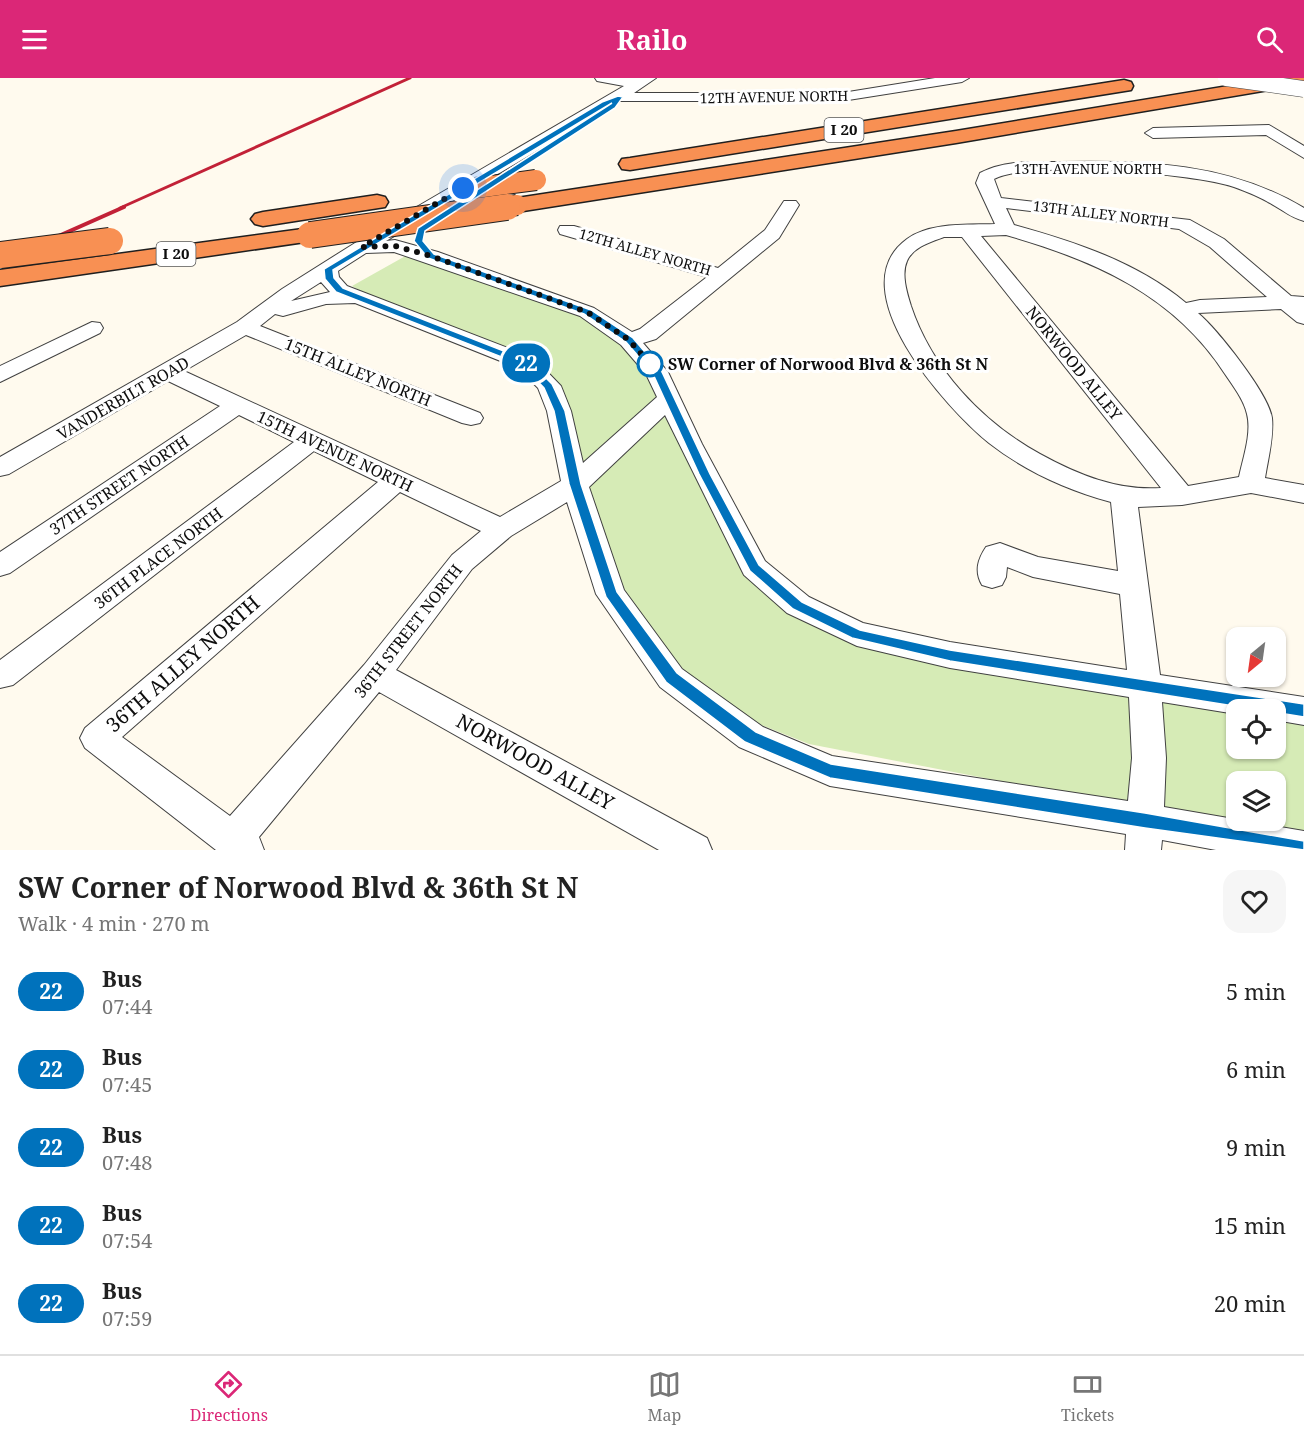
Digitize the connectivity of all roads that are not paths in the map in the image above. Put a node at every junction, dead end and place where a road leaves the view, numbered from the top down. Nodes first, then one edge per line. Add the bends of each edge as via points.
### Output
1 (602, 78) edge
2 (962, 78) edge
3 (1226, 78) edge
4 (1304, 79) edge
5 (644, 81) edge
6 (1134, 81) edge
7 (899, 83) edge
8 (1304, 91) edge
9 (620, 97) junction
10 (956, 137) junction
11 (1304, 153) edge
12 (607, 168) dead end
13 (1185, 170) junction
14 (560, 176) dead end
15 (994, 204) junction
16 (790, 205) dead end
17 (1304, 216) edge
18 (1007, 229) junction
19 (421, 230) junction
20 (567, 230) dead end
21 (966, 230) junction
22 (395, 246) junction
23 (362, 247) junction
24 (0, 255) edge
25 (431, 256) junction
26 (722, 275) junction
27 (0, 278) edge
28 (339, 284) junction
29 (1299, 307) edge
30 (1185, 310) junction
31 (245, 327) junction
32 (92, 328) dead end
33 (629, 340) junction
34 (169, 373) junction
35 (0, 375) edge
36 (670, 397) junction
37 (238, 405) junction
38 (471, 418) dead end
39 (313, 440) junction
40 (0, 468) edge
41 (397, 480) junction
42 (575, 484) junction
43 (1251, 484) junction
44 (1304, 494) edge
45 (1124, 496) junction
46 (1182, 496) junction
47 (501, 529) junction
48 (0, 566) edge
49 (992, 577) dead end
50 (1133, 585) junction
51 (375, 674) junction
52 (2, 676) dead end
53 (1145, 686) junction
54 (1304, 711) edge
55 (1144, 835) edge
56 (238, 847) edge
57 (1304, 849) edge
58 (694, 850) edge

1 - 5 street
2 - 7 street, 12TH AVENUE NORTH
3 - 8 street, bridge
4 - 10 highway, I 20
5 - 9 street, VANDERBILT ROAD
6 - 12 highway, I 20
7 - 9 street, 12TH AVENUE NORTH via 842,97 797,92
8 - 10 highway via 1221,105
9 - 19 street, VANDERBILT ROAD via 612,107
9 - 23 street, VANDERBILT ROAD
10 - 27 highway, I 20, bridge via 517,205
11 - 13 street via 1269,130 1154,133
13 - 15 street, 13TH AVENUE NORTH via 999,170 986,177 985,183
13 - 17 street via 1245,186
14 - 24 highway, I 20, bridge
15 - 18 street
15 - 29 street, 13TH ALLEY NORTH via 1184,224 1217,243
16 - 26 street via 772,234
18 - 21 street
18 - 30 street via 1094,256
19 - 22 street, VANDERBILT ROAD
19 - 25 street via 418,241
20 - 26 street, 12TH ALLEY NORTH
21 - 45 street via 942,232 914,242 897,260 895,290 910,336 949,392 982,425 1033,462 1071,481
21 - 46 street, NORWOOD ALLEY
22 - 23 street
22 - 25 street
22 - 28 street, VANDERBILT ROAD
23 - 28 street, VANDERBILT ROAD
25 - 33 street via 587,312
26 - 33 street via 648,334
28 - 31 street, VANDERBILT ROAD via 325,298 283,310
28 - 31 street, VANDERBILT ROAD via 289,293
28 - 42 street via 526,363 549,387 559,411
29 - 30 street via 1200,306
30 - 43 street via 1224,351 1260,416
31 - 34 street, VANDERBILT ROAD
31 - 38 street, 15TH ALLEY NORTH
32 - 35 street
33 - 36 street via 657,372
34 - 37 street, 15TH AVENUE NORTH
34 - 40 street, VANDERBILT ROAD
36 - 42 street, 36TH STREET NORTH
36 - 53 street via 754,568 798,605 857,634 950,655
37 - 39 street, 15TH AVENUE NORTH
37 - 48 street, 37TH STREET NORTH
39 - 41 street, 15TH AVENUE NORTH
39 - 52 street, 36TH PLACE NORTH
41 - 47 street, 15TH AVENUE NORTH
41 - 56 street, 36TH ALLEY NORTH via 97,738
42 - 47 street, 36TH STREET NORTH
42 - 55 street via 611,594 671,678 751,737 830,771
43 - 44 street
43 - 46 street
45 - 46 street
45 - 50 street
47 - 51 street, 36TH STREET NORTH via 462,562
49 - 50 street via 993,559 1000,553 1033,567
50 - 53 street
51 - 56 street, 36TH STREET NORTH
51 - 58 street, NORWOOD ALLEY
53 - 54 street
53 - 55 street via 1149,758
55 - 57 street

